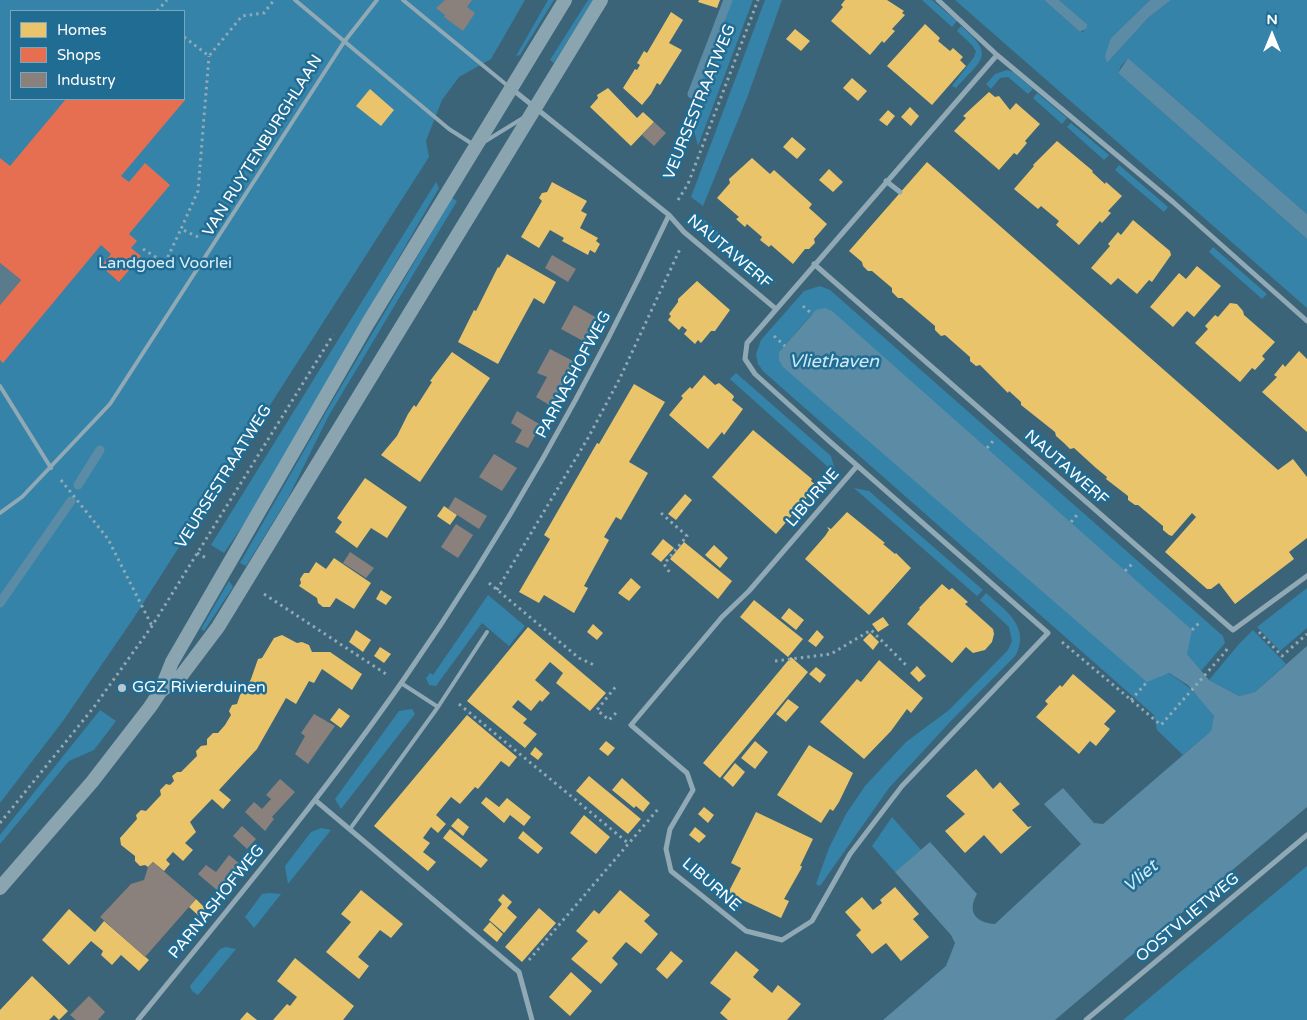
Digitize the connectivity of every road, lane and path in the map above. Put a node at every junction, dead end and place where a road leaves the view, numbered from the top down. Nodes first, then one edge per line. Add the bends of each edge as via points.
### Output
1 (167, 0) edge
2 (274, 0) edge
3 (295, 0) edge
4 (377, 0) edge
5 (403, 0) edge
6 (565, 0) edge
7 (601, 0) edge
8 (758, 0) edge
9 (938, 0) edge
10 (159, 10) edge
11 (185, 38) edge
12 (344, 42) junction
13 (997, 55) junction
14 (209, 56) junction
15 (510, 88) junction
16 (536, 110) junction
17 (476, 146) junction
18 (886, 181) junction
19 (900, 192) dead end
20 (669, 215) junction
21 (181, 229) junction
22 (684, 232) junction
23 (215, 246) junction
24 (143, 249) dead end
25 (814, 264) junction
26 (776, 309) junction
27 (1307, 321) edge
28 (338, 328) dead end
29 (0, 386) edge
30 (857, 466) junction
31 (51, 468) junction
32 (0, 513) edge
33 (661, 513) dead end
34 (197, 553) junction
35 (226, 571) junction
36 (475, 571) junction
37 (670, 573) dead end
38 (1307, 576) edge
39 (245, 582) junction
40 (497, 590) junction
41 (152, 626) junction
42 (487, 632) dead end
43 (1048, 633) junction
44 (1307, 634) edge
45 (1272, 646) dead end
46 (1226, 651) dead end
47 (775, 661) dead end
48 (594, 665) dead end
49 (907, 666) dead end
50 (1147, 682) dead end
51 (401, 683) junction
52 (617, 685) dead end
53 (160, 692) junction
54 (447, 694) junction
55 (1131, 700) junction
56 (438, 708) junction
57 (616, 713) dead end
58 (315, 800) junction
59 (659, 808) dead end
60 (0, 823) edge
61 (350, 829) junction
62 (1307, 835) edge
63 (628, 843) junction
64 (0, 888) edge
65 (519, 972) junction
66 (138, 1020) edge
67 (532, 1020) edge
68 (1086, 1020) edge

1 - 10 path
2 - 14 path via 264,13 242,16
3 - 12 lane
4 - 12 lane, VAN RUYTENBURGHLAAN
5 - 15 lane
6 - 15 main road
7 - 16 main road
8 - 20 path, VEURSESTRAATWEG via 688,184
9 - 13 street
11 - 14 path
12 - 17 lane via 449,129
12 - 23 lane, VAN RUYTENBURGHLAAN
13 - 18 street, NAUTAWERF
13 - 27 street via 1173,202
14 - 21 path via 198,191
15 - 16 street
15 - 17 main road
16 - 17 lane
16 - 20 street
16 - 39 main road
17 - 35 main road via 368,323
18 - 19 street
18 - 25 street, NAUTAWERF
20 - 22 street, NAUTAWERF
20 - 36 street, PARNASHOFWEG via 548,453
21 - 23 path
21 - 24 path via 165,263
22 - 26 street, NAUTAWERF
22 - 40 path via 678,256 620,378
23 - 31 lane, VAN RUYTENBURGHLAAN via 110,404
25 - 26 street, NAUTAWERF
25 - 38 street, NAUTAWERF via 1232,630
26 - 30 street, LIBURNE via 747,343 745,359 755,374
28 - 34 path, VEURSESTRAATWEG
29 - 31 lane
30 - 43 street, LIBURNE
30 - 43 street, LIBURNE via 631,725 687,774 693,790 670,829 666,849 671,871 746,931 782,940 812,921 850,854 902,786
31 - 32 lane, VAN RUYTENBURGHLAAN via 22,497
31 - 41 path via 108,539
33 - 37 path via 688,536 664,564
34 - 35 path
34 - 41 path, VEURSESTRAATWEG
35 - 53 main road via 172,662
36 - 40 path
36 - 51 street, PARNASHOFWEG
39 - 51 path
39 - 53 main road via 218,628 181,676
40 - 48 path via 579,658
41 - 60 path, VEURSESTRAATWEG via 94,708
42 - 54 lane
43 - 55 path via 1070,647
44 - 45 path via 1282,656
46 - 55 path via 1161,725
47 - 49 path via 831,654 871,630
50 - 55 path
51 - 56 lane
51 - 58 street, PARNASHOFWEG
52 - 57 path via 597,710 610,720
53 - 64 main road via 92,782
54 - 56 lane
54 - 63 path
56 - 61 lane
58 - 61 street
58 - 66 street, PARNASHOFWEG
59 - 63 path
61 - 65 street
62 - 68 street, OOSTVLIETWEG
63 - 65 path
65 - 67 street

